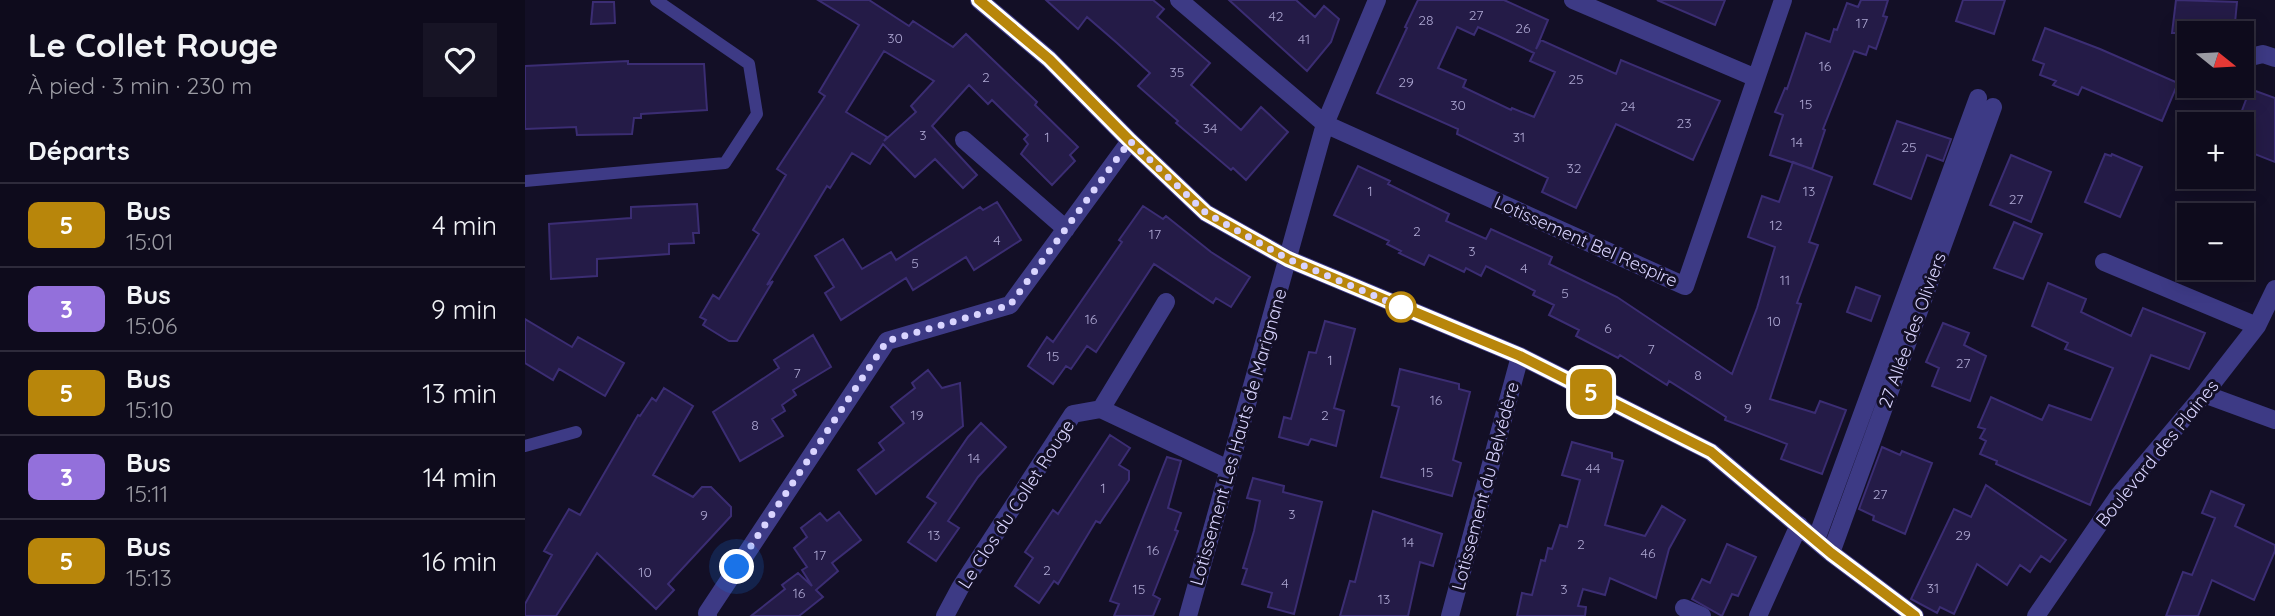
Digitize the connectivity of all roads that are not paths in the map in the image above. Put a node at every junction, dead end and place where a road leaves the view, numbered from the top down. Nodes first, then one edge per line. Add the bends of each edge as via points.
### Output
1 (656, 0) edge
2 (979, 0) edge
3 (1179, 0) edge
4 (1377, 0) edge
5 (1573, 0) edge
6 (1783, 0) edge
7 (2254, 56) edge
8 (2275, 58) edge
9 (1756, 78) junction
10 (1325, 124) junction
11 (964, 140) dead end
12 (1130, 141) junction
13 (525, 181) edge
14 (1066, 229) junction
15 (1288, 259) junction
16 (2104, 262) dead end
17 (2275, 289) edge
18 (1166, 302) dead end
19 (2257, 326) junction
20 (1520, 356) junction
21 (2204, 394) junction
22 (1101, 409) junction
23 (2275, 420) edge
24 (576, 432) dead end
25 (525, 446) edge
26 (1228, 469) junction
27 (1799, 525) junction
28 (1816, 540) junction
29 (1831, 553) junction
30 (1684, 608) dead end
31 (708, 616) edge
32 (945, 616) edge
33 (1188, 616) edge
34 (1450, 616) edge
35 (1702, 616) edge
36 (1758, 616) edge
37 (1915, 616) edge
38 (2036, 616) edge

1 - 13 lane via 749,64 757,114 725,163
2 - 12 street via 1049,59
3 - 10 street, Lotissement Bel Respire
4 - 10 street
5 - 9 street
6 - 9 street, Lotissement Bel Respire
7 - 8 street
9 - 10 street, Lotissement Bel Respire via 1685,286
10 - 15 street
11 - 14 street
12 - 14 street
12 - 15 street via 1206,213
14 - 31 street via 1010,305 887,341
15 - 20 street
15 - 26 street, Lotissement Les Hauts de Marignane
16 - 19 street
17 - 19 street, Boulevard des Plaines
18 - 22 street
19 - 21 street, Boulevard des Plaines
20 - 27 street via 1711,452
20 - 34 street, Lotissement du Belvédère
21 - 23 street
21 - 38 street, Boulevard des Plaines via 2119,495
22 - 26 street
22 - 32 street, Le Clos du Collet Rouge via 1073,414
24 - 25 lane
26 - 33 street, Lotissement Les Hauts de Marignane
27 - 28 street
27 - 36 street
28 - 29 street
28 - 29 street, 27 Allée des Oliviers via 1986,102
29 - 37 street
30 - 35 street

